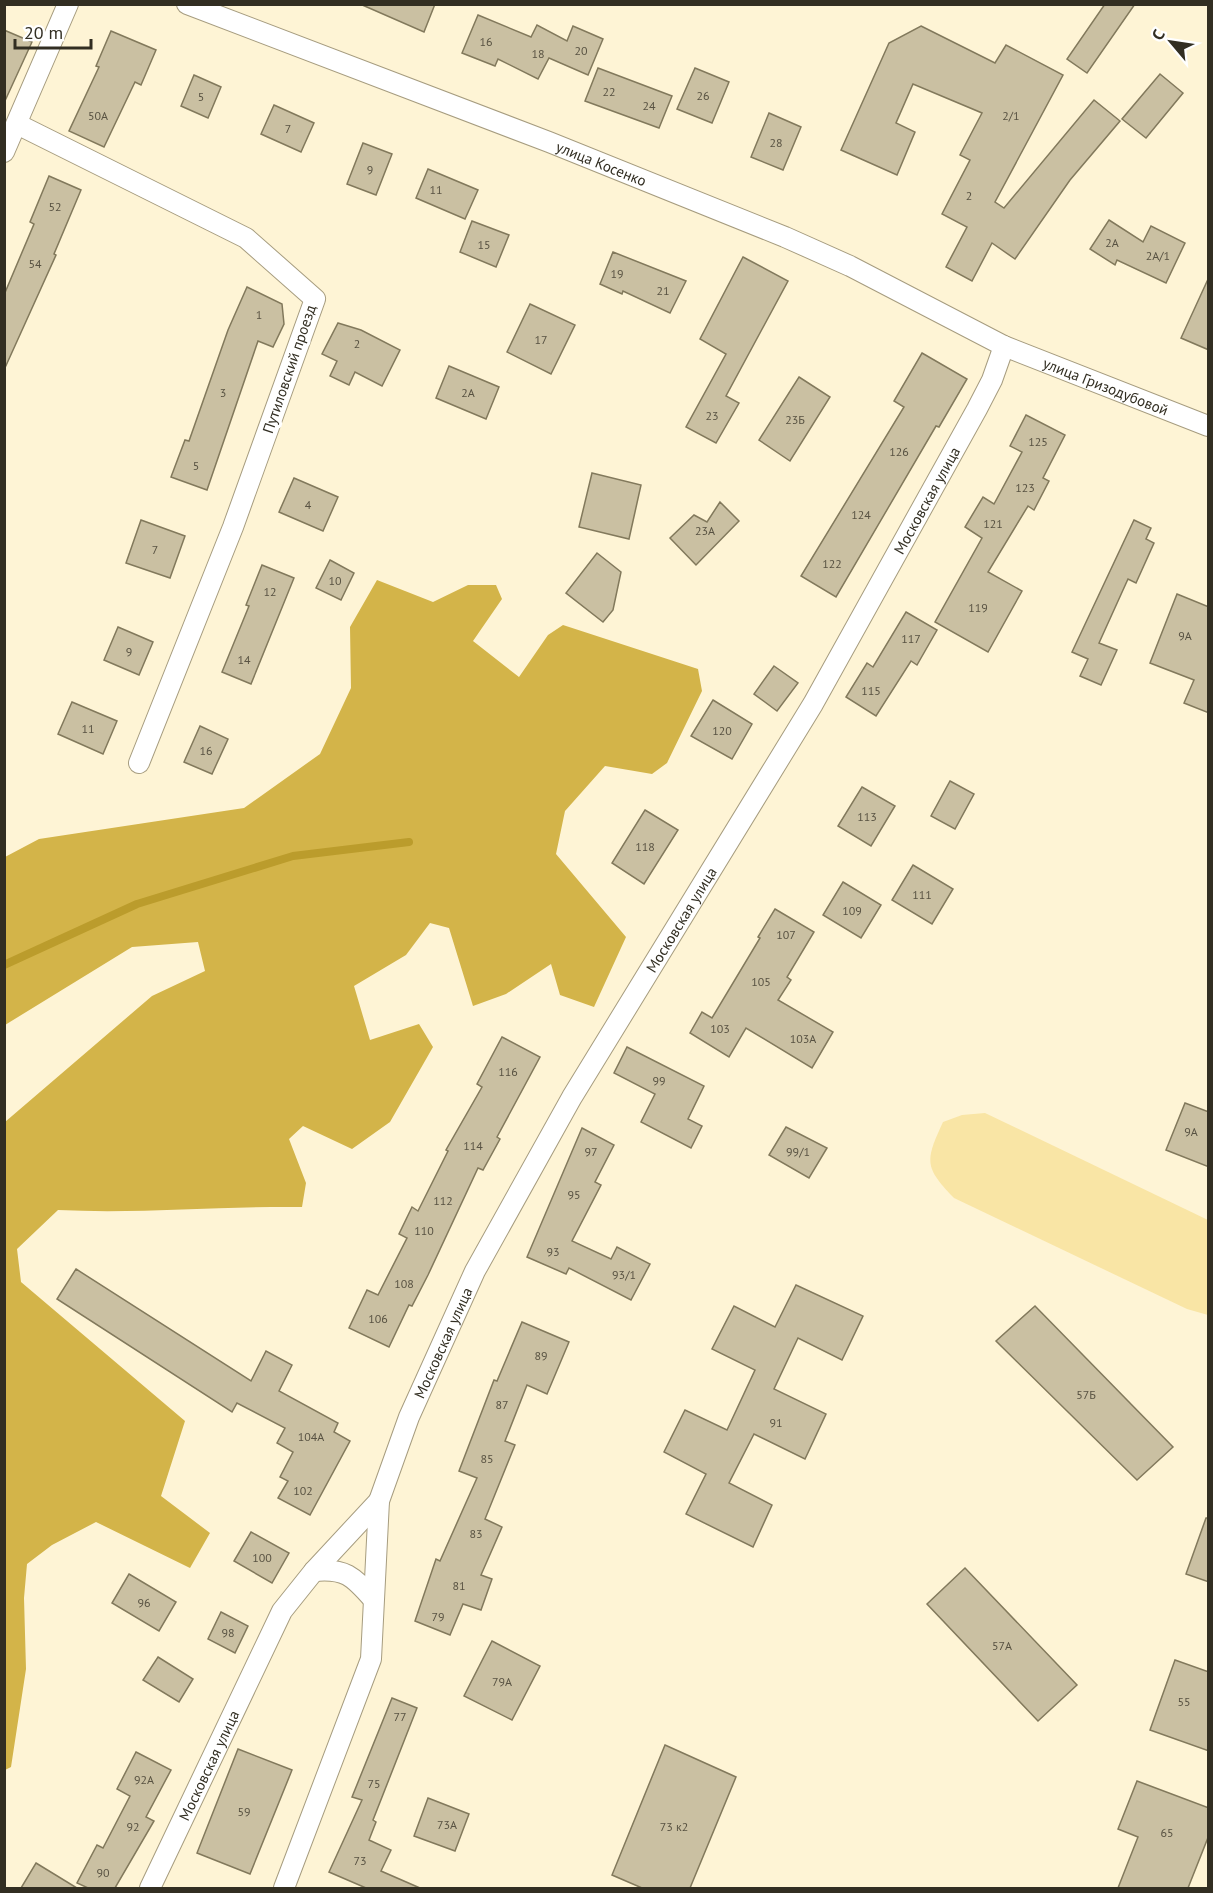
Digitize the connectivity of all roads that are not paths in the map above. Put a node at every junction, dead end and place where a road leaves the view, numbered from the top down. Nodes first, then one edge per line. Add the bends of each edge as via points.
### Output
1 (68, 4) edge
2 (187, 4) edge
3 (17, 124) junction
4 (4, 152) edge
5 (1004, 346) junction
6 (1209, 426) edge
7 (139, 763) dead end
8 (379, 1501) junction
9 (314, 1571) junction
10 (373, 1599) junction
11 (150, 1888) edge
12 (284, 1888) edge

1 - 3 street
2 - 5 street, улица Косенко via 785,237 850,266
3 - 4 street
3 - 7 street, Путиловский проезд via 246,238 315,300 233,527
5 - 6 street, улица Гризодубовой
5 - 8 street, Московская улица via 977,409 813,704 573,1097 475,1271 409,1417
8 - 9 street, Московская улица
8 - 10 street, Московская улица
9 - 10 street via 336,1569 356,1579
9 - 11 street, Московская улица via 282,1611
10 - 12 street, Московская улица via 371,1659

